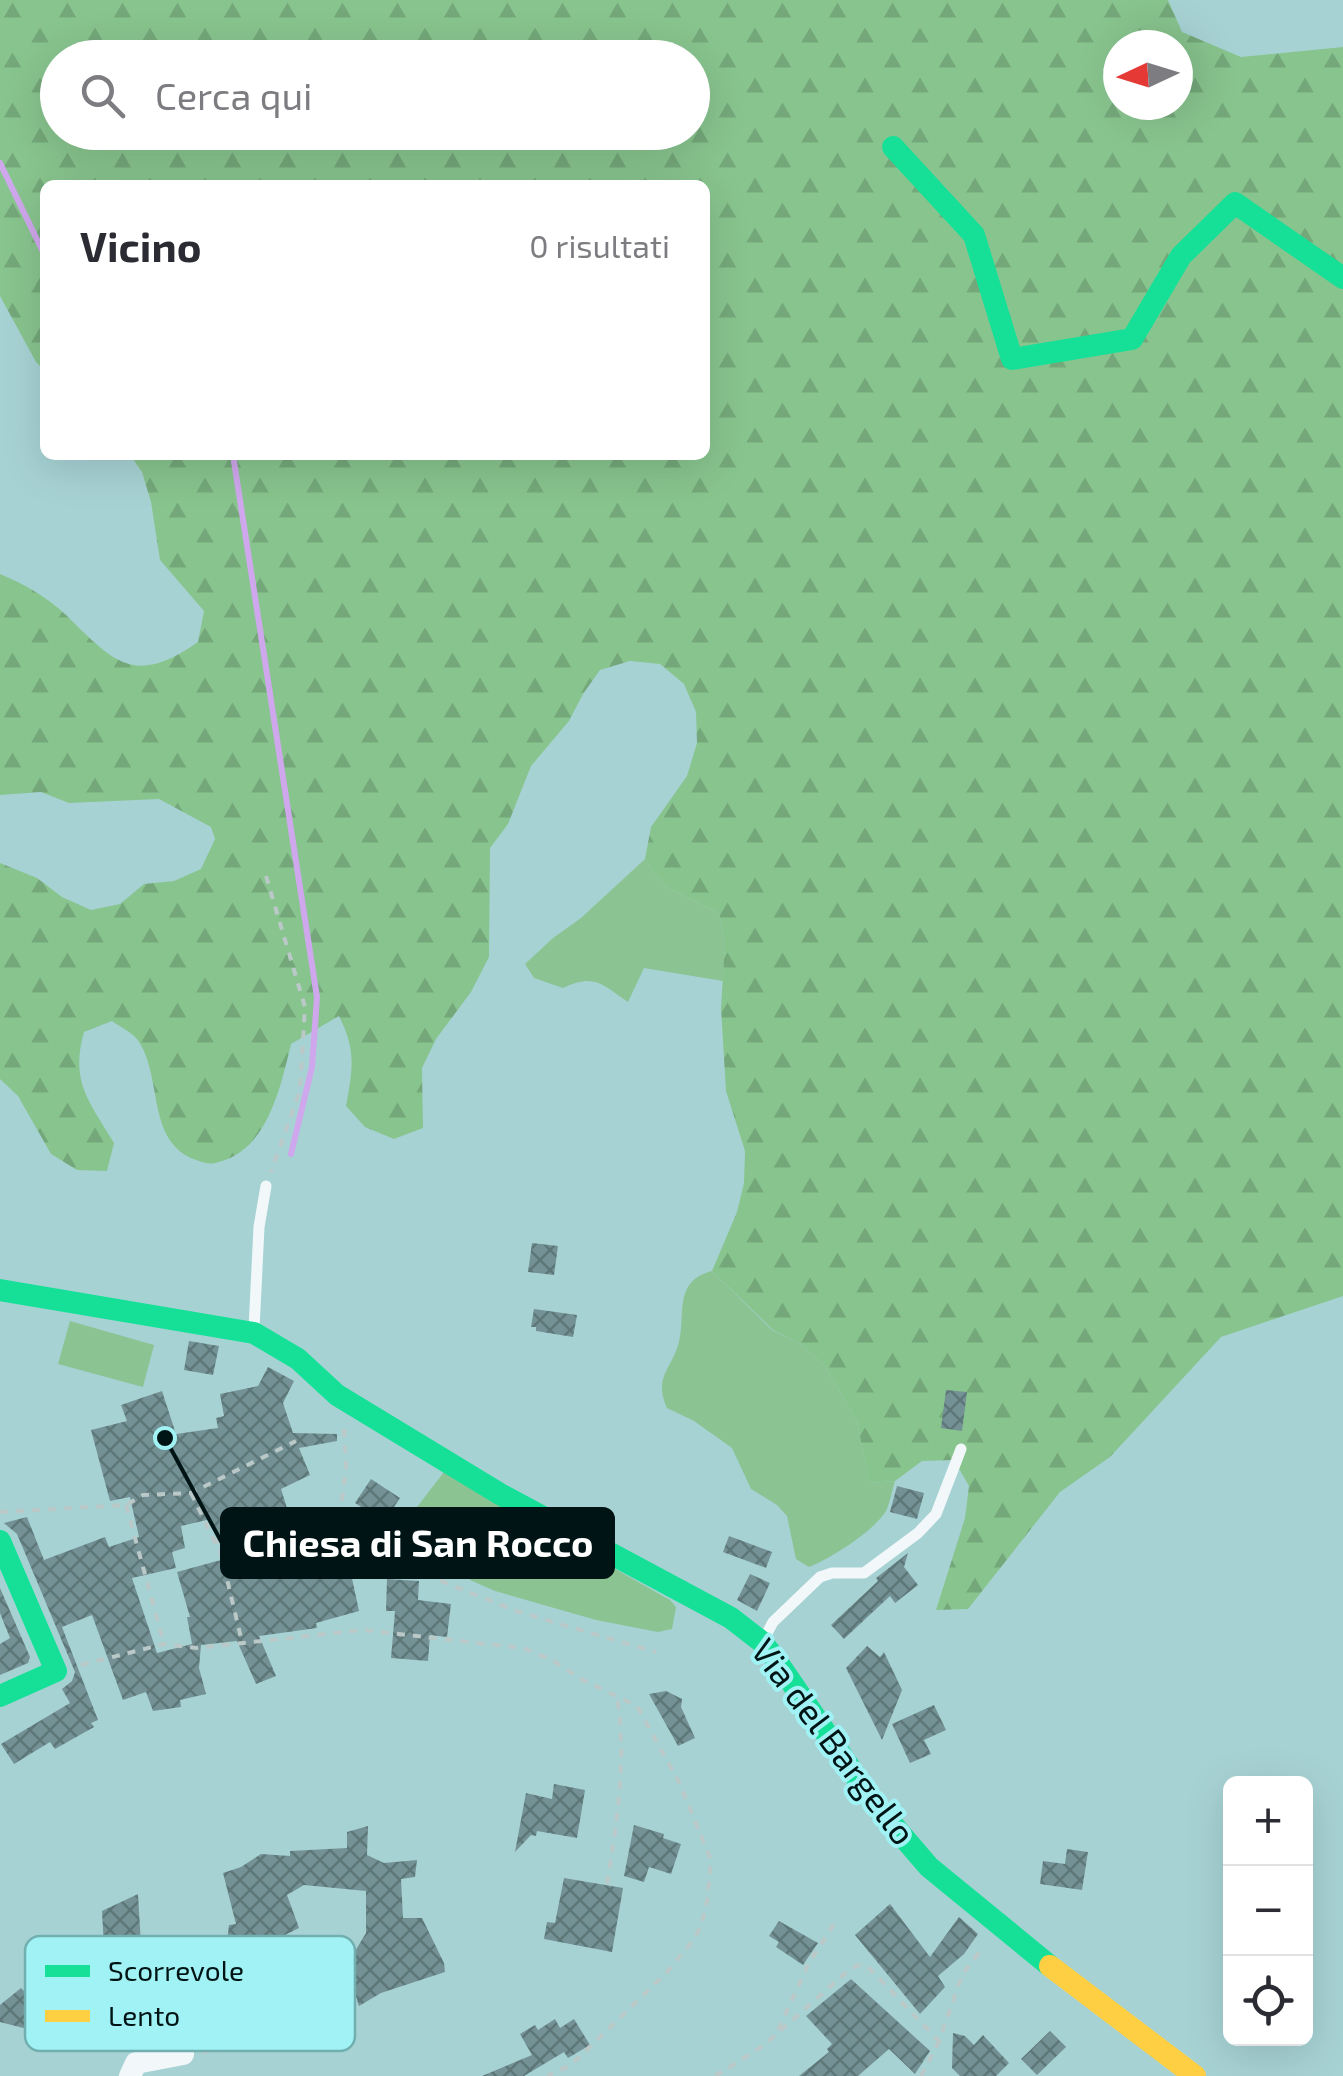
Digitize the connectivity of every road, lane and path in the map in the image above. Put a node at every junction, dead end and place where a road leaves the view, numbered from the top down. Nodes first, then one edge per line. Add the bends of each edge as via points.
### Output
1 (893, 147) dead end
2 (1343, 278) edge
3 (266, 876) dead end
4 (266, 1186) joint
5 (0, 1290) edge
6 (254, 1333) junction
7 (337, 1396) junction
8 (296, 1442) dead end
9 (961, 1449) dead end
10 (191, 1493) junction
11 (126, 1505) junction
12 (0, 1512) edge
13 (0, 1540) edge
14 (215, 1542) junction
15 (353, 1544) junction
16 (242, 1642) junction
17 (762, 1642) junction
18 (164, 1644) junction
19 (656, 1652) dead end
20 (56, 1672) junction
21 (0, 1696) edge
22 (617, 1696) junction
23 (608, 1884) dead end
24 (834, 1924) dead end
25 (999, 1927) junction
26 (776, 2034) junction
27 (940, 2041) junction
28 (214, 2051) edge
29 (183, 2054) joint
30 (133, 2070) edge
31 (547, 2076) edge
32 (716, 2076) edge
33 (920, 2076) edge
34 (1195, 2076) edge

1 - 2 street via 974,235 1012,359 1132,340 1181,256 1235,203
3 - 4 path via 305,1007 300,1090
4 - 6 lane
5 - 6 street, Via del Bargello
6 - 7 street, Via del Bargello via 298,1359
7 - 15 path via 346,1467 339,1525
7 - 17 street, Via del Bargello via 500,1494 732,1618
8 - 10 path
9 - 17 lane via 936,1514 918,1533 864,1572 820,1576
10 - 11 path via 143,1495
10 - 14 path
11 - 12 path
11 - 18 path
13 - 20 street
14 - 15 path via 288,1521
14 - 16 path
15 - 19 path via 519,1612
16 - 18 path
16 - 22 path via 363,1630 523,1648
17 - 25 street, Via del Bargello via 874,1803 929,1868
18 - 20 path
20 - 21 street
22 - 23 path via 621,1789
22 - 31 path via 637,1706 680,1782 710,1860 707,1902 692,1942 666,1974 570,2065
24 - 26 path
25 - 27 path via 962,1975
25 - 34 street, Via del Bargello
26 - 27 path via 858,1965 868,1967
26 - 32 path
27 - 33 path
28 - 29 path
29 - 30 street

